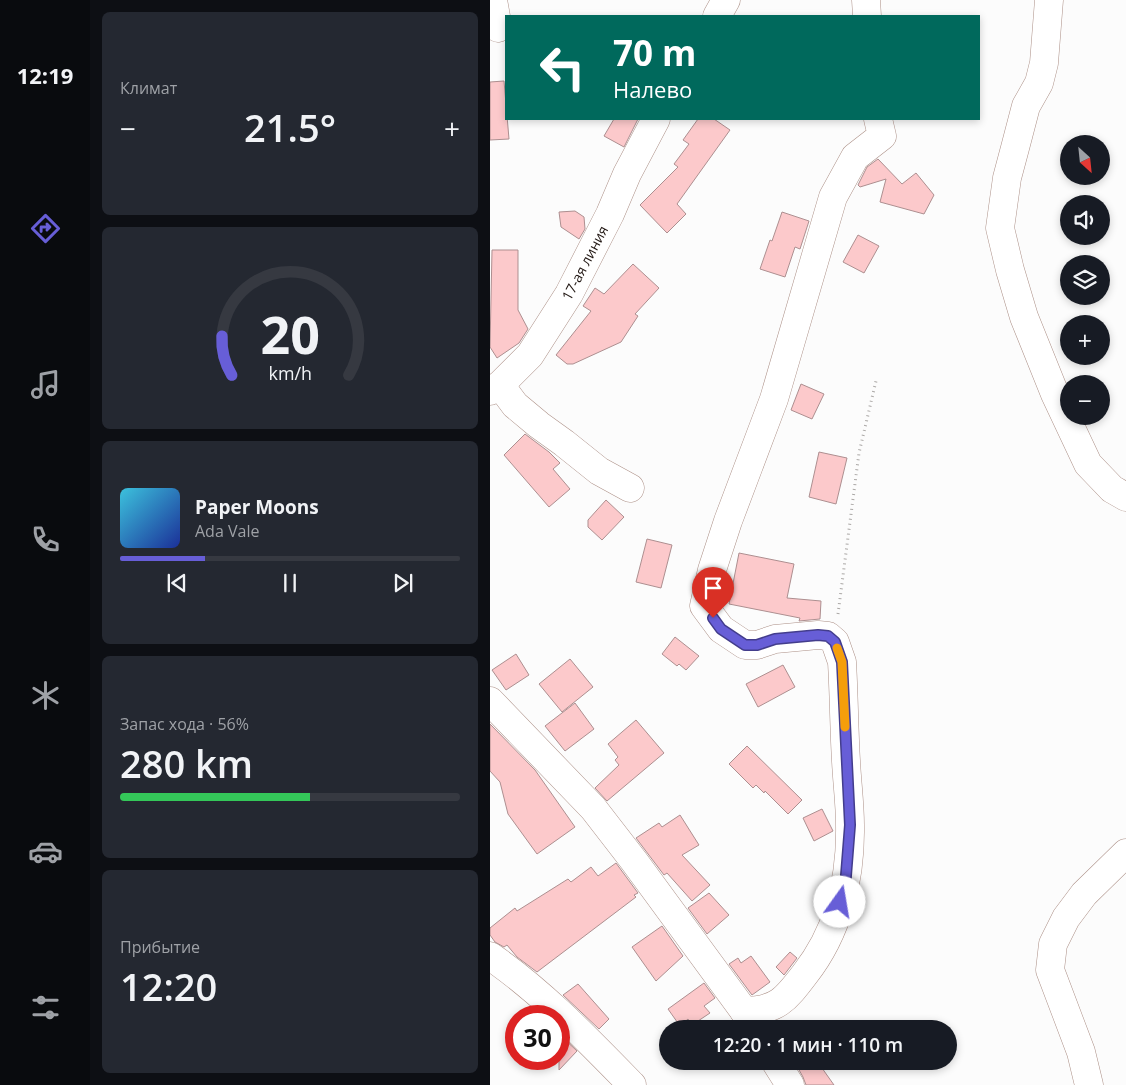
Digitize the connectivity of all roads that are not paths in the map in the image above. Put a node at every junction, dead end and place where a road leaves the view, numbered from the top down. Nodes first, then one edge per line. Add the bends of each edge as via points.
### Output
1 (493, 0) edge
2 (726, 0) edge
3 (866, 0) edge
4 (1050, 0) edge
5 (718, 15) edge
6 (867, 15) edge
7 (498, 28) dead end
8 (655, 120) edge
9 (880, 127) edge
10 (495, 388) edge
11 (630, 488) dead end
12 (1126, 498) edge
13 (490, 701) edge
14 (1126, 853) edge
15 (490, 956) edge
16 (749, 1020) edge
17 (781, 1070) edge
18 (632, 1085) edge
19 (790, 1085) edge
20 (1089, 1085) edge

1 - 7 street
2 - 5 street
3 - 6 street
4 - 12 street via 1040,84 1026,106 1007,178 1000,228 1024,317 1055,394 1088,464 1112,489
8 - 10 street, 17-ая линия via 569,294 530,355
9 - 16 street via 855,157 833,197 774,399 728,521 704,606 721,629 745,645 775,639 828,636 835,642 842,662 850,825 845,888 832,930 818,958 788,997 758,1011
10 - 11 street via 599,471
13 - 16 street via 593,808
14 - 20 street via 1084,894 1066,918 1053,944 1050,970 1081,1052
15 - 18 street via 585,1037
17 - 19 street

